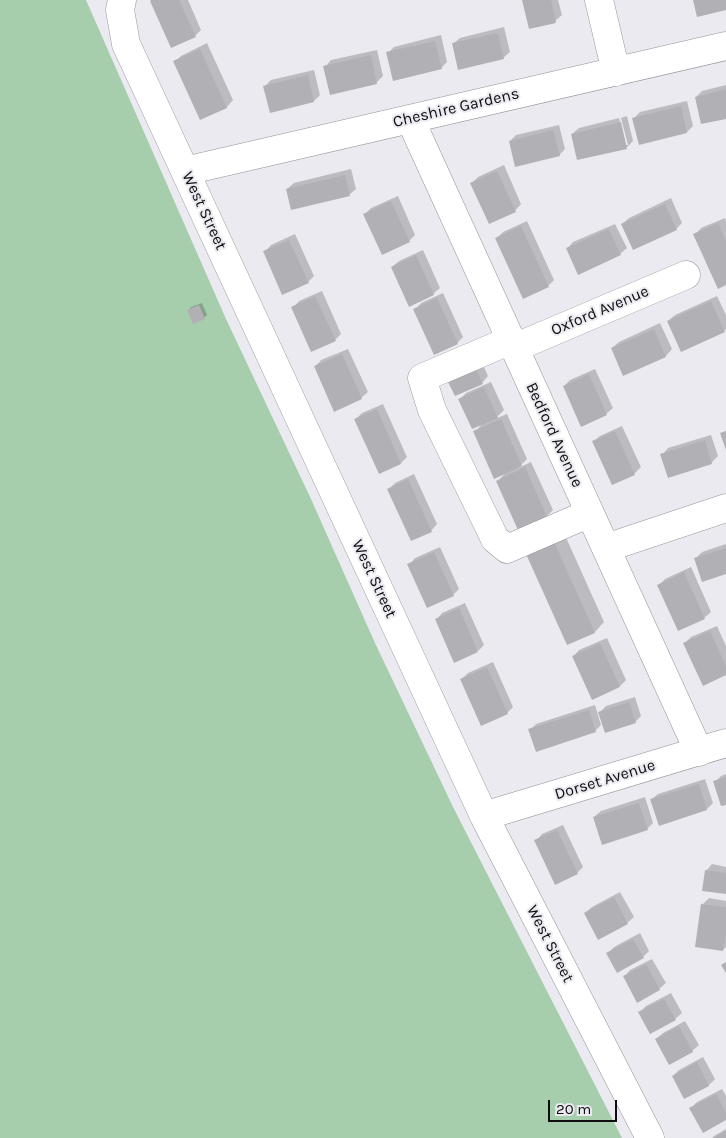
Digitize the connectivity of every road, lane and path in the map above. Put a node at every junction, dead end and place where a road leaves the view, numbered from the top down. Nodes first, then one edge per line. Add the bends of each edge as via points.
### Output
1 (598, 0) edge
2 (118, 4) edge
3 (726, 46) edge
4 (616, 72) junction
5 (410, 119) junction
6 (185, 171) junction
7 (686, 275) dead end
8 (513, 344) junction
9 (726, 508) edge
10 (590, 513) junction
11 (606, 548) junction
12 (726, 744) edge
13 (699, 752) junction
14 (484, 816) junction
15 (650, 1138) edge

1 - 4 street
2 - 6 street, West Street via 126,44
3 - 4 street, Cheshire Gardens
4 - 5 street, Cheshire Gardens
5 - 6 street, Cheshire Gardens
5 - 8 street, Bedford Avenue
6 - 14 street, West Street
7 - 8 street, Oxford Avenue
8 - 10 street, Bedford Avenue
8 - 10 street, Oxford Avenue via 422,378 432,410 495,539 507,549
9 - 11 street
10 - 11 street, Bedford Avenue
11 - 13 street, Bedford Avenue
12 - 13 street, Dorset Avenue
13 - 14 street, Dorset Avenue
14 - 15 street, West Street

